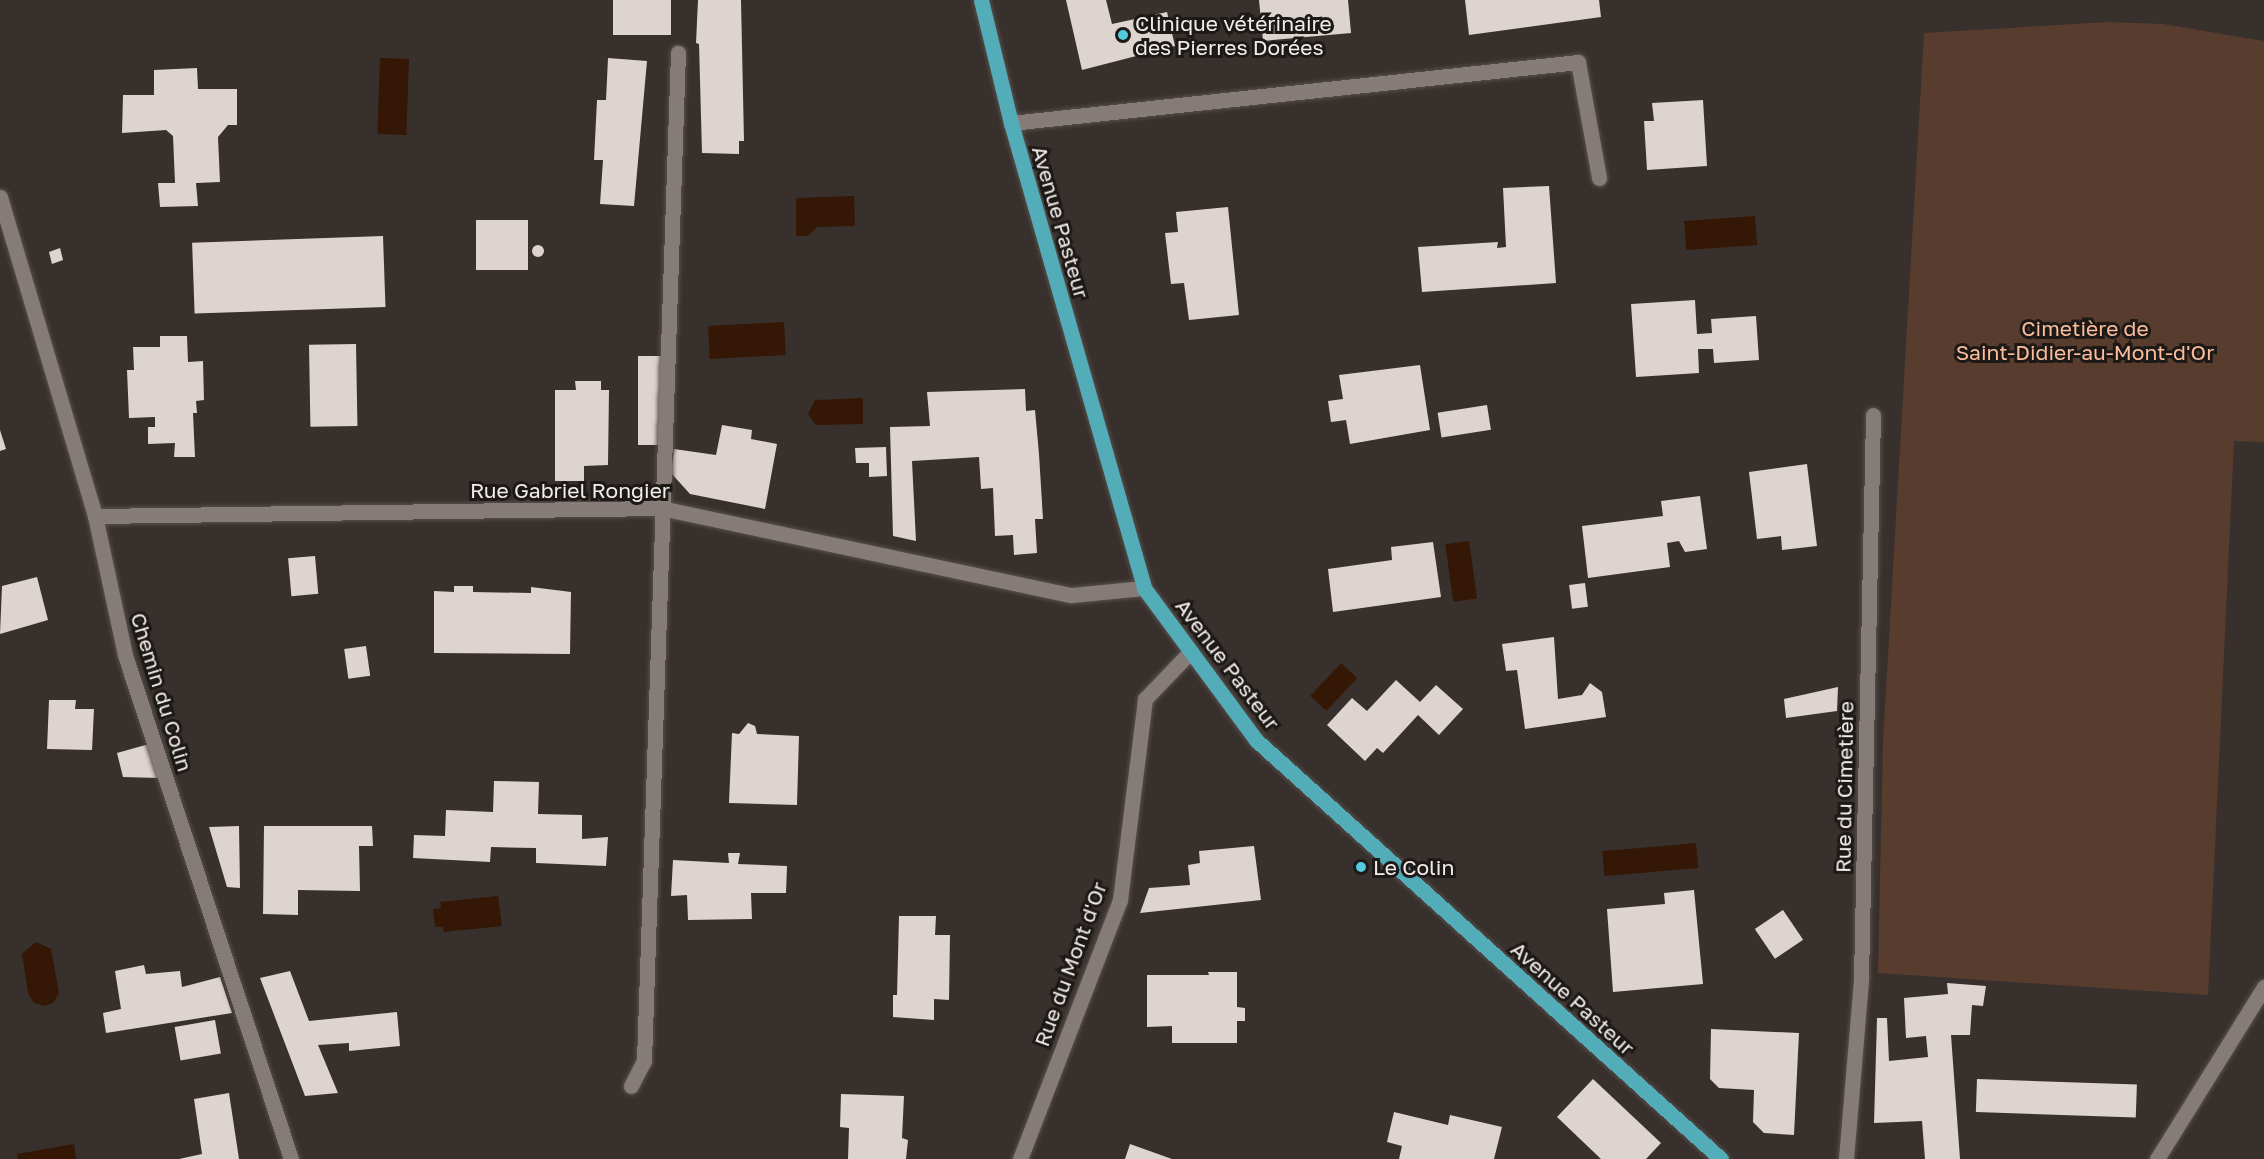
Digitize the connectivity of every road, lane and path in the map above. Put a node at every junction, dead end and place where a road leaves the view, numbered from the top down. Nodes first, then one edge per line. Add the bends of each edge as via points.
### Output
1 (981, 0) edge
2 (678, 53) dead end
3 (1011, 123) junction
4 (1599, 178) dead end
5 (0, 197) edge
6 (1873, 415) dead end
7 (661, 508) junction
8 (96, 516) junction
9 (1144, 588) junction
10 (1191, 651) junction
11 (2264, 987) edge
12 (631, 1086) dead end
13 (291, 1159) edge
14 (1020, 1159) edge
15 (1721, 1159) edge
16 (1846, 1159) edge
17 (2157, 1159) edge

1 - 3 main road, Avenue Pasteur
2 - 7 street
3 - 4 street, Avenue Pasteur via 1578,62
3 - 9 main road, Avenue Pasteur
5 - 8 street, Chemin du Colin
6 - 16 street, Rue du Cimetière via 1861,979
7 - 8 street, Rue Gabriel Rongier
7 - 9 street, Rue Gabriel Rongier via 1072,595
7 - 12 street via 644,1060
8 - 13 street, Chemin du Colin via 125,655
9 - 10 main road, Avenue Pasteur
10 - 14 street, Rue du Mont d'Or via 1145,699 1120,900
10 - 15 main road, Avenue Pasteur via 1256,740
11 - 17 street

